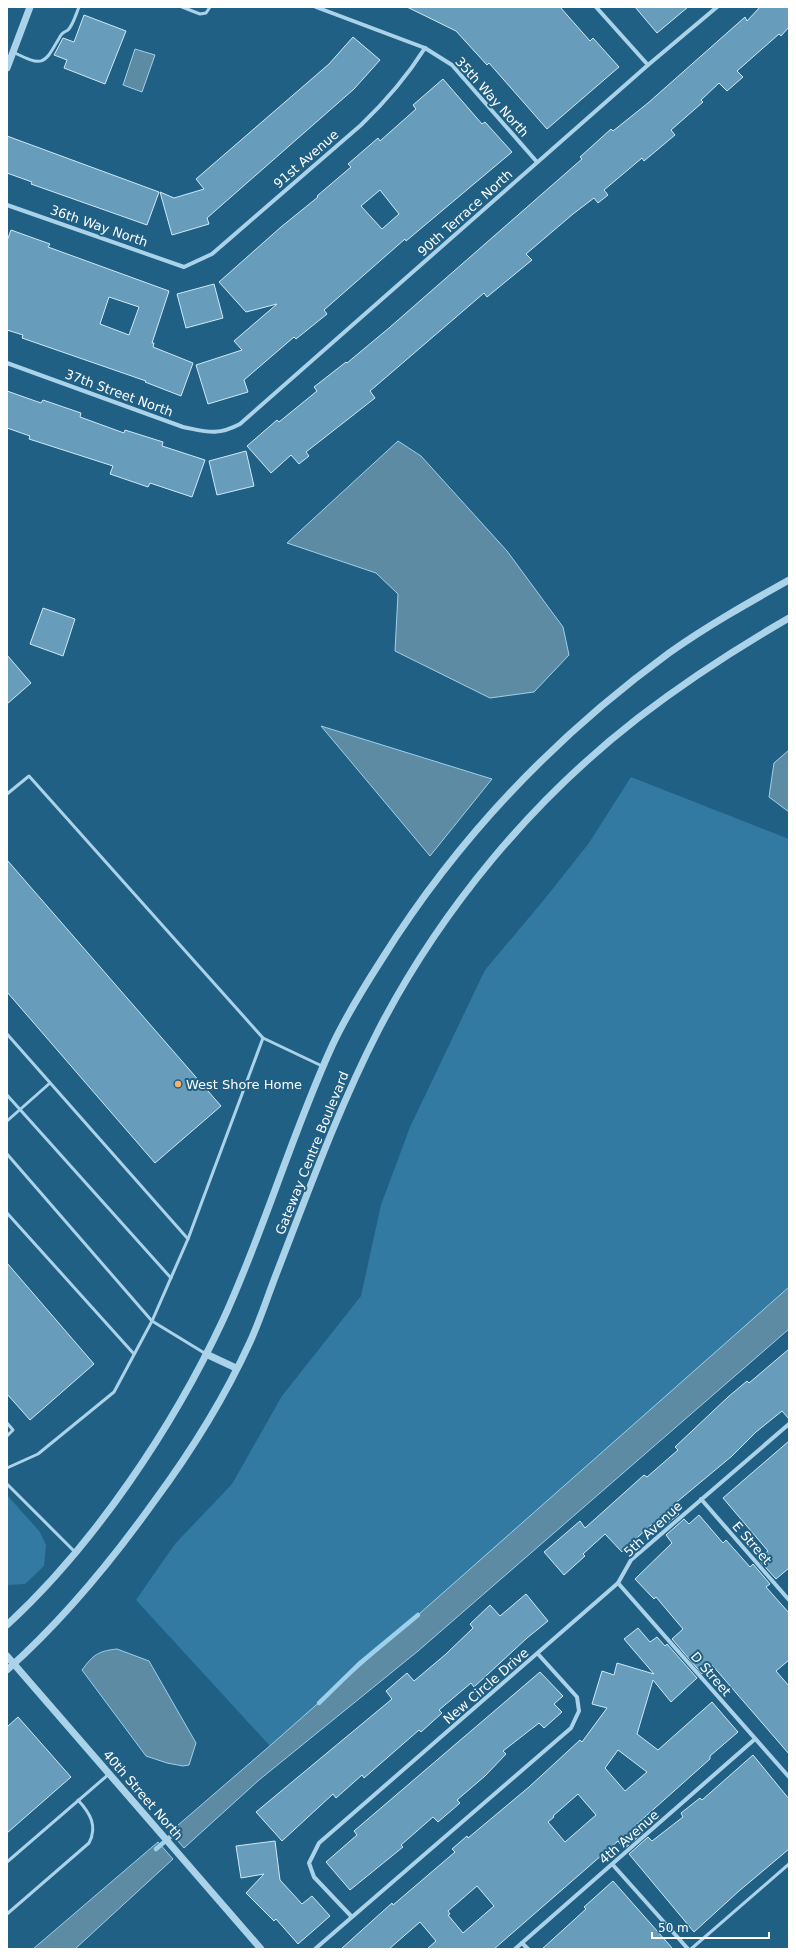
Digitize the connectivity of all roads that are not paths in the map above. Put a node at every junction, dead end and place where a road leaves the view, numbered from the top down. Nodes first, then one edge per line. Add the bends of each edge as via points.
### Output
1 (30, 7) edge
2 (79, 7) edge
3 (182, 7) edge
4 (210, 7) edge
5 (316, 7) edge
6 (596, 7) edge
7 (717, 7) edge
8 (425, 48) junction
9 (10, 51) edge
10 (648, 65) junction
11 (7, 68) edge
12 (537, 162) junction
13 (7, 205) edge
14 (184, 267) joint
15 (7, 362) edge
16 (225, 432) joint
17 (789, 580) edge
18 (789, 618) edge
19 (7, 794) edge
20 (7, 1034) edge
21 (263, 1038) junction
22 (323, 1067) junction
23 (50, 1083) junction
24 (7, 1095) edge
25 (20, 1110) junction
26 (7, 1122) edge
27 (7, 1154) edge
28 (7, 1213) edge
29 (188, 1239) junction
30 (171, 1278) junction
31 (152, 1321) junction
32 (134, 1354) junction
33 (206, 1354) junction
34 (236, 1368) junction
35 (7, 1423) edge
36 (789, 1424) edge
37 (7, 1436) edge
38 (7, 1468) edge
39 (7, 1484) edge
40 (701, 1499) junction
41 (75, 1552) junction
42 (618, 1583) junction
43 (789, 1600) edge
44 (7, 1625) edge
45 (538, 1654) junction
46 (7, 1656) edge
47 (14, 1664) junction
48 (7, 1670) edge
49 (755, 1739) junction
50 (109, 1774) junction
51 (789, 1777) edge
52 (78, 1800) junction
53 (7, 1862) edge
54 (789, 1864) edge
55 (613, 1865) junction
56 (7, 1914) edge
57 (351, 1916) junction
58 (522, 1943) junction
59 (261, 1949) edge
60 (315, 1949) edge
61 (515, 1949) edge
62 (528, 1949) edge
63 (688, 1949) edge
64 (691, 1949) edge

1 - 9 street
2 - 9 lane via 68,29 62,33 49,56 42,61 32,61
3 - 4 lane via 200,14 206,13
5 - 8 street, 35th Way North
6 - 10 street
7 - 10 street, 90th Terrace North
8 - 12 street, 35th Way North via 452,65
8 - 14 street, 91st Avenue via 406,78 361,125 212,254
9 - 11 street
10 - 12 street, 90th Terrace North
12 - 16 street, 90th Terrace North via 252,415
13 - 14 street, 36th Way North
15 - 16 street, 37th Street North via 183,427 208,432
17 - 22 street, Gateway Centre Boulevard via 720,619 670,652 608,700 551,750 496,806 450,861 406,921 364,987
18 - 34 street, Gateway Centre Boulevard via 698,673 588,760 538,808 453,909 379,1029 344,1101 250,1343
19 - 21 lane via 29,776
20 - 23 lane
21 - 22 lane
21 - 29 lane
22 - 33 street, Gateway Centre Boulevard via 303,1113 245,1268
23 - 25 lane
23 - 29 lane
24 - 25 lane
25 - 26 lane
25 - 30 lane
27 - 31 lane
28 - 32 lane
29 - 30 lane
30 - 31 lane
31 - 32 lane
31 - 33 lane
32 - 38 lane via 114,1392 38,1454
33 - 34 street
33 - 41 street, Gateway Centre Boulevard via 165,1428 131,1479
34 - 47 street, Gateway Centre Boulevard via 208,1421 126,1540 81,1594
35 - 37 lane via 13,1430
36 - 40 street, 5th Avenue
39 - 41 lane
40 - 42 street, 5th Avenue via 631,1560
40 - 43 street, E Street
41 - 44 street, Gateway Centre Boulevard
42 - 45 street, 5th Avenue
42 - 49 street, D Street
45 - 57 street, New Circle Drive via 577,1697 578,1711 571,1728
45 - 57 street, New Circle Drive via 319,1843 309,1863 314,1877
46 - 47 street, 40th Street North
47 - 48 street, Gateway Centre Boulevard
47 - 50 street, 40th Street North
49 - 51 street, D Street
49 - 55 street, 4th Avenue
50 - 52 lane
50 - 59 street, 40th Street North
52 - 53 lane
52 - 56 lane via 92,1818 93,1835 89,1843
54 - 64 lane
55 - 58 street, 4th Avenue
55 - 63 street
57 - 60 street, New Circle Drive
58 - 61 street, 4th Avenue
58 - 62 street

